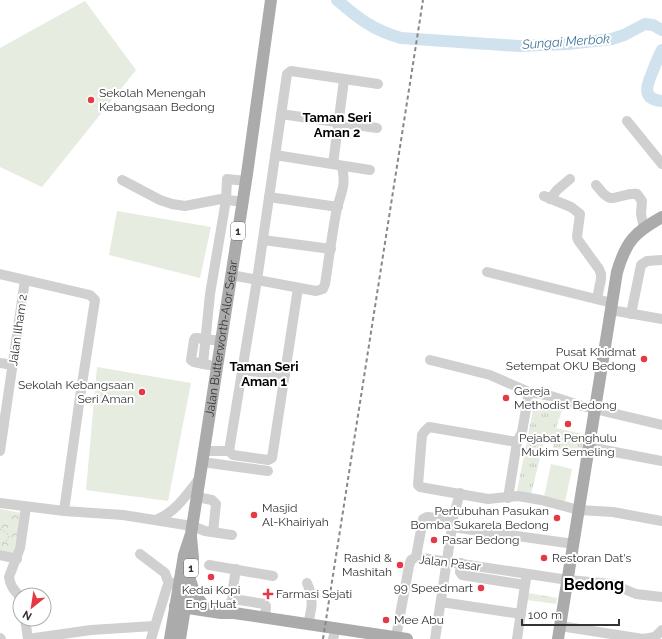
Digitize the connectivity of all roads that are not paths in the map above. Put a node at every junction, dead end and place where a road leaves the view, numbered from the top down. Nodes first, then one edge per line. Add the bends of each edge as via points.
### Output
1 (271, 0) edge
2 (344, 80) junction
3 (378, 84) dead end
4 (281, 114) junction
5 (627, 121) dead end
6 (339, 123) junction
7 (377, 128) dead end
8 (275, 155) junction
9 (662, 164) edge
10 (338, 165) junction
11 (370, 170) dead end
12 (570, 179) dead end
13 (122, 180) dead end
14 (246, 181) junction
15 (596, 185) dead end
16 (269, 197) junction
17 (226, 200) junction
18 (243, 202) junction
19 (338, 207) junction
20 (662, 217) edge
21 (644, 228) junction
22 (262, 240) junction
23 (331, 249) junction
24 (662, 260) edge
25 (487, 272) dead end
26 (0, 274) edge
27 (232, 275) junction
28 (25, 280) junction
29 (257, 280) junction
30 (298, 288) junction
31 (597, 299) junction
32 (612, 306) junction
33 (631, 314) junction
34 (662, 319) edge
35 (206, 339) junction
36 (221, 341) junction
37 (430, 360) dead end
38 (0, 363) edge
39 (12, 365) junction
40 (217, 366) junction
41 (242, 370) junction
42 (285, 375) junction
43 (529, 392) junction
44 (596, 408) junction
45 (662, 425) edge
46 (2, 429) edge
47 (517, 442) junction
48 (589, 447) junction
49 (0, 451) edge
50 (229, 451) junction
51 (203, 457) junction
52 (662, 461) edge
53 (268, 471) dead end
54 (200, 478) junction
55 (460, 493) junction
56 (197, 498) junction
57 (508, 498) junction
58 (0, 503) edge
59 (26, 507) junction
60 (579, 510) junction
61 (64, 511) junction
62 (156, 520) junction
63 (662, 521) edge
64 (191, 530) junction
65 (213, 532) junction
66 (232, 536) dead end
67 (574, 544) junction
68 (140, 554) dead end
69 (0, 555) edge
70 (416, 557) junction
71 (17, 559) junction
72 (446, 561) junction
73 (461, 563) junction
74 (209, 565) dead end
75 (236, 569) junction
76 (527, 574) junction
77 (190, 575) junction
78 (273, 576) dead end
79 (568, 580) junction
80 (174, 583) junction
81 (307, 583) dead end
82 (525, 585) junction
83 (12, 587) edge
84 (662, 597) edge
85 (233, 600) junction
86 (441, 602) junction
87 (181, 604) junction
88 (201, 607) junction
89 (229, 611) junction
90 (521, 614) junction
91 (265, 618) junction
92 (308, 624) junction
93 (154, 626) junction
94 (560, 626) junction
95 (26, 627) edge
96 (182, 627) junction
97 (662, 630) edge
98 (335, 633) edge
99 (69, 636) edge
100 (378, 637) edge
101 (401, 638) edge
102 (28, 639) edge
103 (151, 639) edge
104 (170, 639) edge
105 (180, 639) edge
106 (435, 639) edge
107 (517, 639) edge
108 (558, 639) edge
109 (648, 639) edge

1 - 14 main road, Jalan Butterworth-Alor Setar / 1
2 - 3 street
2 - 4 street via 289,72 286,77
2 - 6 street
4 - 6 street
4 - 8 street
5 - 9 street
6 - 7 street
6 - 10 street
8 - 10 street
8 - 16 street
10 - 11 street
10 - 19 street via 344,185
12 - 31 street via 547,198 571,207 580,214 578,240 601,274
13 - 17 street via 172,204 185,206
14 - 17 street via 227,179
14 - 18 main road, Jalan Butterworth-Alor Setar / 1
15 - 21 street via 612,199 628,193 637,194 642,200
16 - 19 street
16 - 22 street
17 - 18 street
17 - 35 street via 210,294
18 - 27 main road, Jalan Butterworth-Alor Setar / 1
19 - 23 street
20 - 21 main road
21 - 32 main road via 632,238 623,254 617,272
22 - 23 street
22 - 29 street
23 - 30 street via 323,288 316,291
24 - 33 street via 647,261 641,265
25 - 31 street
26 - 28 street
27 - 29 street
27 - 36 main road, Jalan Butterworth-Alor Setar / 1
28 - 39 street, Jalan Ilham 2
28 - 61 street via 90,295 95,300
29 - 30 street
29 - 41 street
30 - 42 street
31 - 32 street
32 - 33 street
32 - 44 main road
33 - 34 street
35 - 36 street
35 - 40 street via 203,364
36 - 40 main road, Jalan Butterworth-Alor Setar / 1
37 - 43 street via 490,375
38 - 39 street
39 - 46 street, Jalan Ilham 2
40 - 51 main road, Jalan Butterworth-Alor Setar / 1
41 - 42 street
41 - 50 street
42 - 50 street via 272,458 268,460 233,455
43 - 44 street
43 - 47 street via 522,432
44 - 45 street
44 - 48 main road
46 - 49 street, Jalan Ilham 2
47 - 55 street via 433,427 426,429 422,435 418,485
47 - 57 street
48 - 52 street
48 - 60 main road
50 - 51 street
51 - 53 street
51 - 54 main road, Jalan Butterworth-Alor Setar / 1
54 - 56 main road, Jalan Butterworth-Alor Setar / 1
54 - 62 street via 180,503
55 - 57 street via 488,499
55 - 70 street via 453,518 424,519
56 - 64 main road, Jalan Butterworth-Alor Setar / 1
56 - 65 street via 212,500 216,504
57 - 60 street via 518,496
58 - 59 street
59 - 61 street
59 - 71 street
60 - 63 street via 613,512
60 - 67 main road
61 - 62 street
62 - 64 street
64 - 65 street
64 - 77 main road, Jalan Butterworth-Alor Setar / 1 via 193,554
64 - 80 main road, Jalan Butterworth-Alor Setar / 1
65 - 66 street
67 - 72 street via 454,526 451,529
67 - 79 main road
68 - 80 street
69 - 71 street
70 - 72 street, Jalan Pasar
70 - 101 street, Jalan Pasar via 411,560 409,566
71 - 83 street via 10,574
72 - 73 street, Jalan Pasar
72 - 86 street
73 - 76 street, Jalan Pasar
73 - 82 street via 462,575
74 - 75 street
75 - 78 street
75 - 85 street
76 - 79 street, Jalan Pasar
76 - 82 street
77 - 87 main road, Jalan Butterworth-Alor Setar / 1
77 - 88 main road
79 - 84 street, Jalan Pasar via 612,584 636,594
79 - 94 main road
80 - 87 main road, Jalan Butterworth-Alor Setar / 1
80 - 93 street
81 - 92 street via 312,606
82 - 90 street
85 - 89 street
85 - 91 street via 265,604
86 - 90 street
86 - 106 street
87 - 88 main road
87 - 96 main road, Jalan Butterworth-Alor Setar / 1
87 - 104 main road, Jalan Butterworth-Alor Setar / 1
88 - 89 main road via 221,613
88 - 96 main road via 189,616
89 - 91 main road
90 - 107 street
91 - 92 main road
92 - 98 main road
93 - 99 street via 91,630
93 - 103 street
94 - 108 main road
94 - 109 street
95 - 102 street
96 - 105 main road, Jalan Butterworth-Alor Setar / 1
97 - 109 street via 655,637
98 - 100 main road
99 - 102 street
100 - 101 main road

